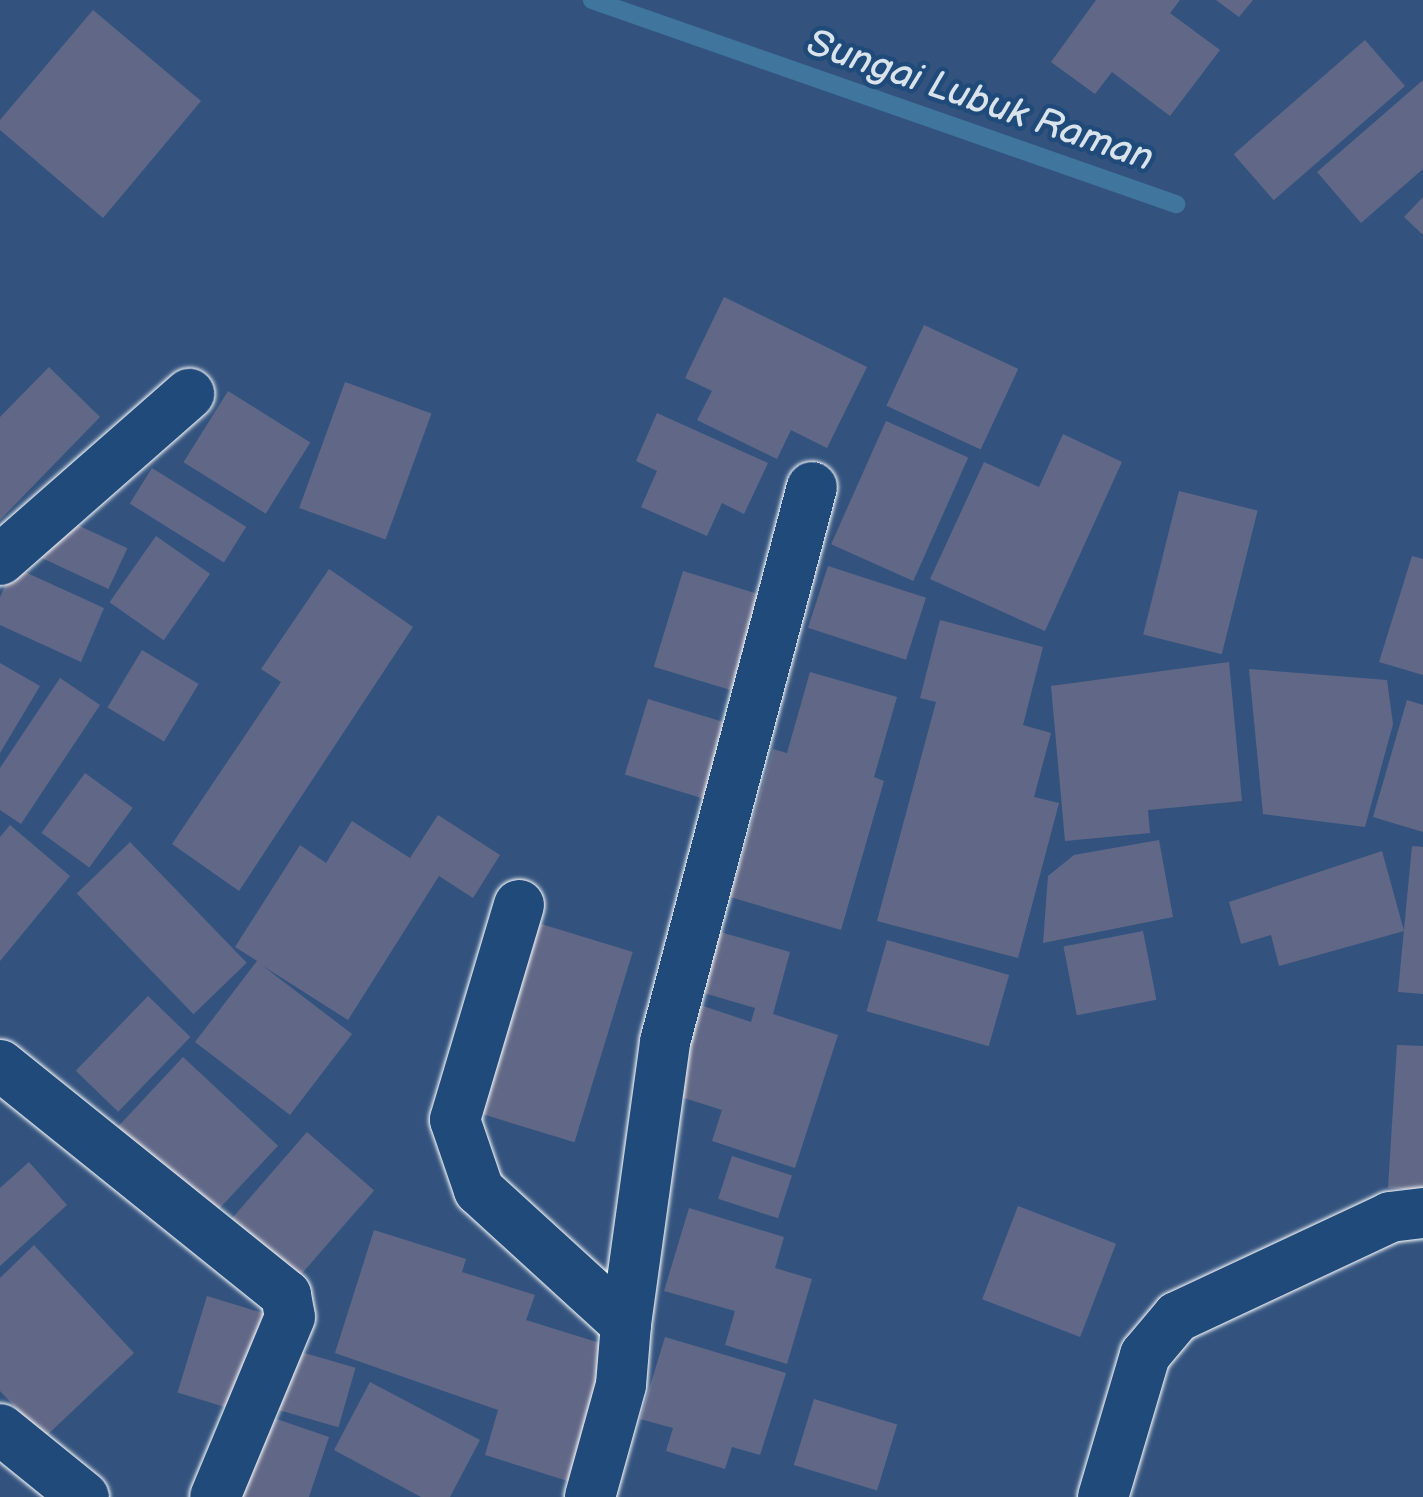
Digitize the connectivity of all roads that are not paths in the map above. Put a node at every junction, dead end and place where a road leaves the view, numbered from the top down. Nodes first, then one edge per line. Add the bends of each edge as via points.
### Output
1 (188, 394) dead end
2 (812, 487) dead end
3 (0, 560) edge
4 (519, 906) dead end
5 (0, 1065) edge
6 (1423, 1213) edge
7 (626, 1324) junction
8 (0, 1429) edge
9 (84, 1497) edge
10 (215, 1497) edge
11 (590, 1497) edge
12 (1103, 1497) edge

1 - 3 street
2 - 7 street via 665,1042
4 - 7 street via 455,1120 479,1190
5 - 10 street via 286,1295 290,1317
6 - 12 street via 1390,1217 1177,1317 1145,1355
7 - 11 street via 621,1385
8 - 9 street

